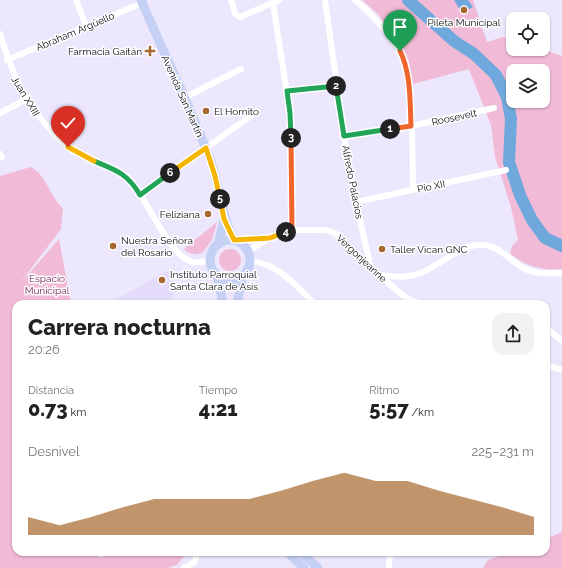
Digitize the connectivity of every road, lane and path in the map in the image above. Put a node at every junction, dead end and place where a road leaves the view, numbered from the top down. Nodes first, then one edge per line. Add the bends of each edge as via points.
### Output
1 (76, 0) edge
2 (231, 0) edge
3 (325, 0) edge
4 (355, 0) edge
5 (141, 1) edge
6 (276, 1) edge
7 (86, 26) junction
8 (0, 34) edge
9 (7, 60) junction
10 (241, 69) dead end
11 (336, 85) junction
12 (287, 91) junction
13 (184, 98) junction
14 (27, 99) junction
15 (494, 108) dead end
16 (0, 113) edge
17 (255, 113) dead end
18 (411, 126) junction
19 (344, 136) junction
20 (206, 148) junction
21 (506, 170) dead end
22 (414, 189) junction
23 (140, 195) junction
24 (356, 202) junction
25 (224, 219) junction
26 (292, 230) junction
27 (270, 238) junction
28 (236, 241) junction
29 (218, 244) junction
30 (248, 251) junction
31 (210, 260) junction
32 (250, 261) junction
33 (372, 269) junction
34 (562, 273) edge
35 (217, 275) junction
36 (243, 275) junction
37 (379, 275) junction
38 (222, 300) edge
39 (238, 300) edge
40 (311, 300) edge
41 (411, 300) edge
42 (550, 331) edge
43 (562, 341) edge
44 (550, 366) edge
45 (562, 370) edge
46 (196, 556) edge
47 (291, 556) edge
48 (305, 556) edge
49 (390, 556) edge
50 (195, 562) junction
51 (184, 568) edge
52 (199, 568) edge
53 (304, 568) edge
54 (318, 568) edge
55 (389, 568) edge

1 - 7 street
2 - 6 street via 235,14 240,17
3 - 11 street, Alfredo Palacios
4 - 18 street via 376,19 403,58 409,87
5 - 7 street, Abraham Argüello
5 - 13 main road, Avenida San Martín
6 - 12 street
7 - 9 street, Abraham Argüello
8 - 9 street, Juan XXIII
9 - 14 street, Juan XXIII
10 - 13 street
11 - 12 street
11 - 19 street, Alfredo Palacios
12 - 26 street via 290,113
13 - 20 main road, Avenida San Martín
14 - 16 street
14 - 23 street, Juan XXIII via 45,124 68,147 127,177
15 - 18 street, Roosevelt
17 - 20 street
18 - 19 street, Roosevelt
18 - 22 street
19 - 24 street, Alfredo Palacios
20 - 23 street
20 - 25 main road, Avenida San Martín
21 - 22 street, Pío XII
22 - 24 street, Pío XII
23 - 31 street, Juan XXIII via 184,258 193,262
24 - 33 street, Alfredo Palacios
25 - 28 main road, Avenida San Martín
25 - 29 main road, Avenida San Martín
26 - 27 street, Vergonjeanne
26 - 33 street, Vergonjeanne via 316,229 335,233
27 - 28 street, Vergonjeanne
27 - 30 street, Vergonjeanne
28 - 29 main road via 228,240
28 - 30 main road
29 - 31 main road
30 - 32 main road
31 - 35 main road
32 - 36 main road
32 - 40 street via 261,262 280,271
33 - 37 street, Vergonjeanne
34 - 37 street via 546,274 524,269 493,246 479,244 410,276
35 - 36 main road via 227,280
35 - 38 main road
36 - 39 main road
37 - 41 street, Vergonjeanne
42 - 43 street
44 - 45 street
46 - 50 street
47 - 53 main road
48 - 54 main road
49 - 55 street
50 - 51 street
50 - 52 street

